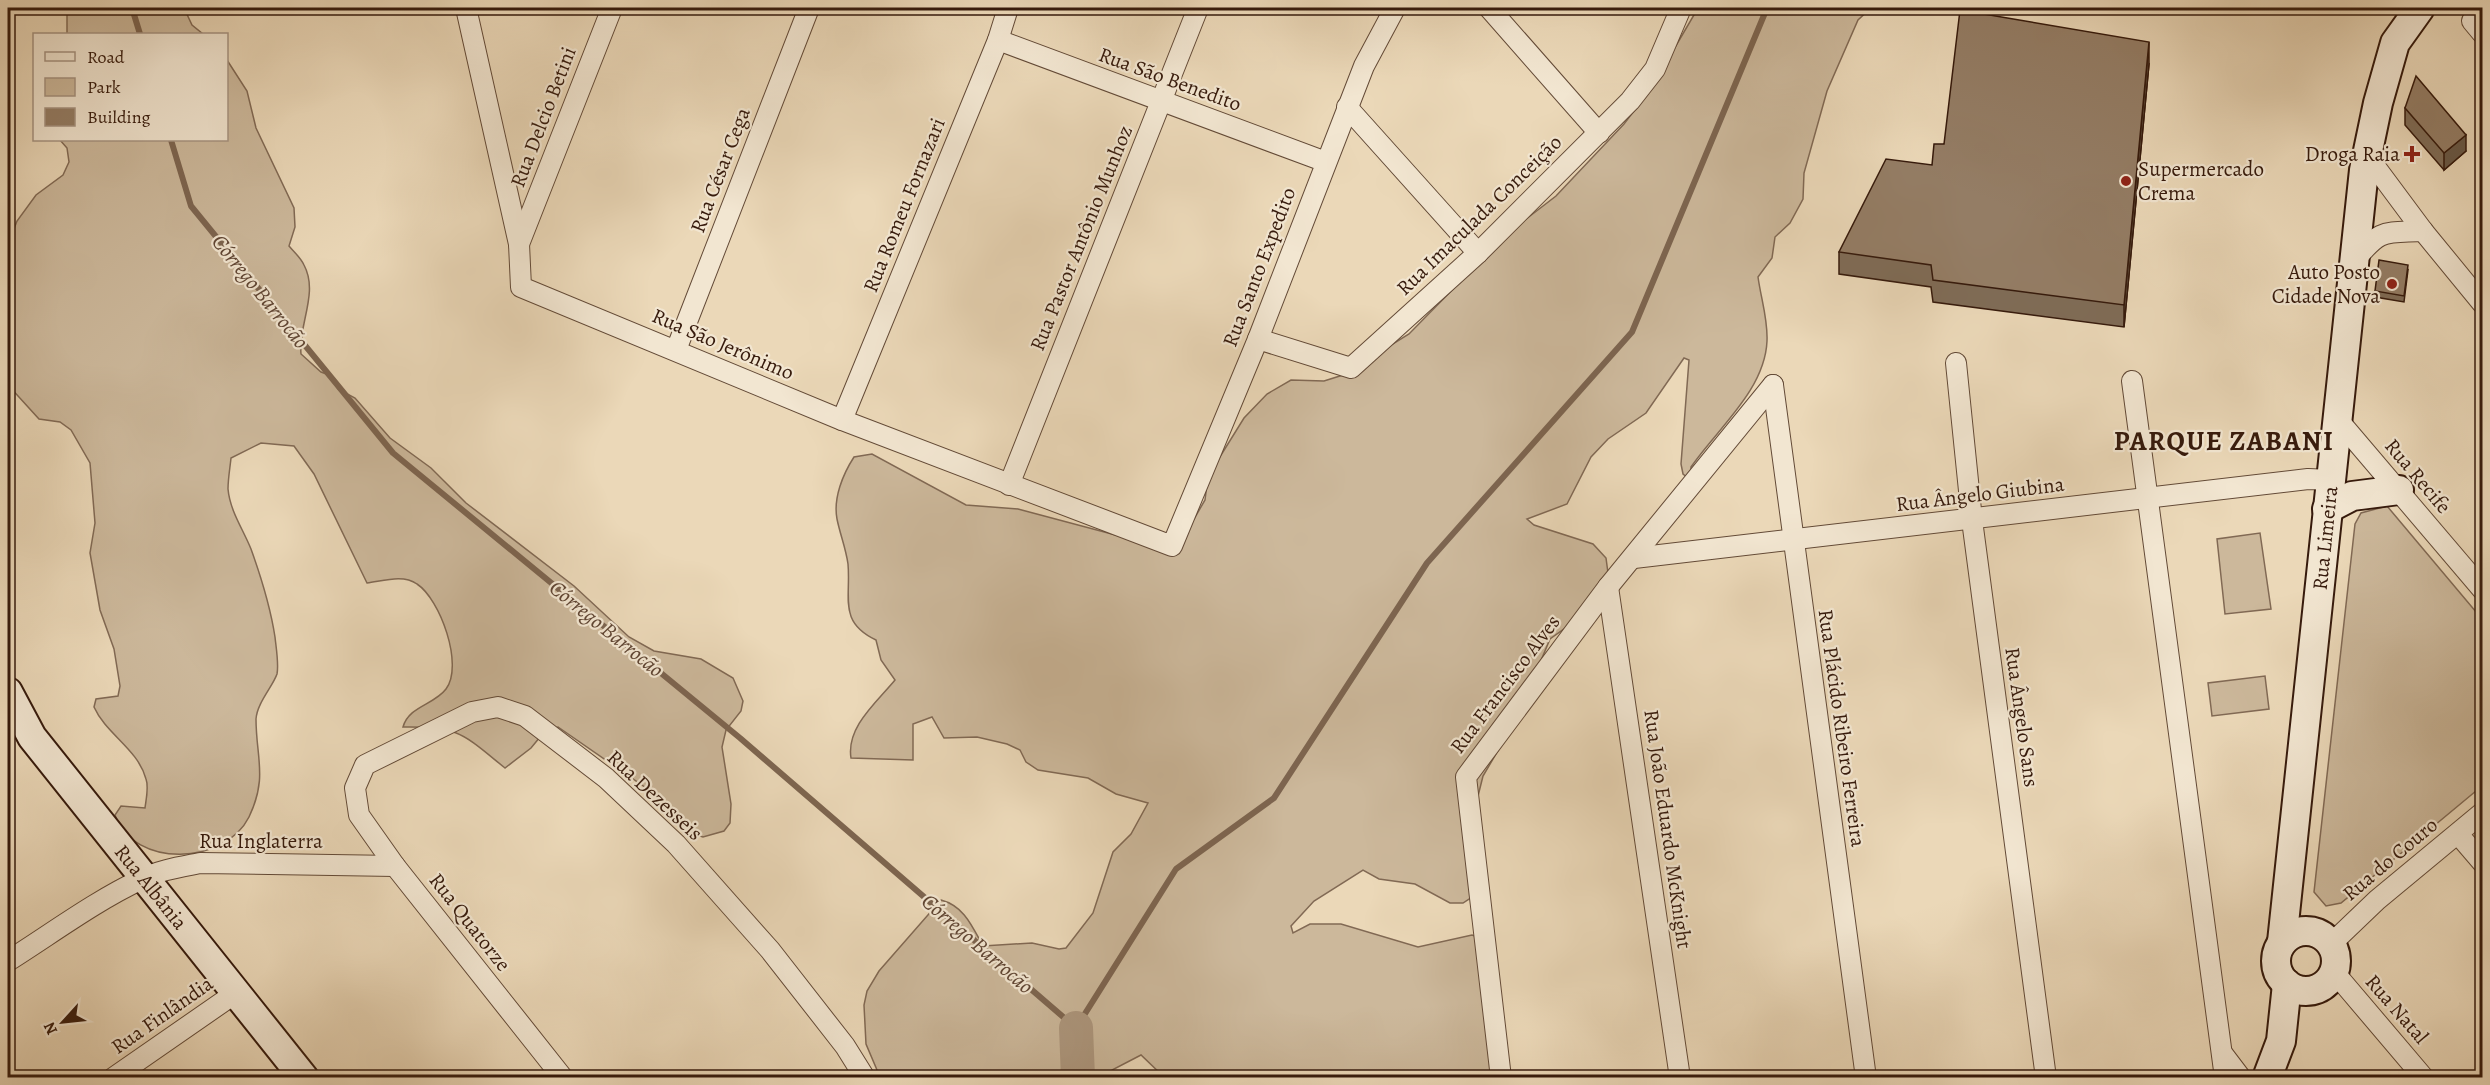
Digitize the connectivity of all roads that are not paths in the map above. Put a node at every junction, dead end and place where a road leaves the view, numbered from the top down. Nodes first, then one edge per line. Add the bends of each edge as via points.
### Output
1 (466, 8) edge
2 (612, 8) edge
3 (809, 8) edge
4 (1008, 8) edge
5 (1198, 8) edge
6 (1395, 8) edge
7 (1489, 8) edge
8 (1681, 8) edge
9 (2391, 8) edge
10 (2417, 8) edge
11 (998, 40) junction
12 (2395, 43) junction
13 (1160, 101) junction
14 (1347, 107) junction
15 (1599, 133) junction
16 (2368, 157) junction
17 (1326, 162) junction
18 (2423, 231) junction
19 (519, 244) junction
20 (1478, 253) junction
21 (2353, 262) junction
22 (2482, 303) edge
23 (1258, 339) junction
24 (676, 350) junction
25 (1956, 363) dead end
26 (2132, 381) dead end
27 (1773, 385) joint
28 (842, 420) junction
29 (2339, 421) junction
30 (2331, 480) junction
31 (1009, 485) junction
32 (2398, 490) junction
33 (2147, 498) junction
34 (2327, 509) junction
35 (1972, 520) junction
36 (1792, 541) junction
37 (1172, 546) joint
38 (1634, 558) junction
39 (1608, 587) junction
40 (2482, 589) edge
41 (8, 692) edge
42 (355, 788) joint
43 (2482, 813) edge
44 (2458, 834) junction
45 (2482, 862) edge
46 (395, 866) junction
47 (143, 878) junction
48 (2294, 936) junction
49 (2332, 958) junction
50 (8, 961) edge
51 (2295, 988) junction
52 (237, 992) junction
53 (2222, 1053) junction
54 (113, 1077) edge
55 (304, 1077) edge
56 (563, 1077) edge
57 (864, 1077) edge
58 (1501, 1077) edge
59 (1680, 1077) edge
60 (1866, 1077) edge
61 (2046, 1077) edge
62 (2225, 1077) edge
63 (2241, 1077) edge
64 (2267, 1077) edge
65 (2285, 1077) edge
66 (2424, 1077) edge

1 - 19 street, Rua São Jerônimo
2 - 19 street, Rua Delcio Betini
3 - 24 street, Rua César Cega
4 - 11 street, Rua Romeu Fornazari
5 - 13 street, Rua Pastor Antônio Munhoz
6 - 14 street, Rua Santo Expedito
7 - 15 street
8 - 15 street, Rua Imaculada Conceição via 1655,69
9 - 12 main road, Rua Limeira
10 - 12 main road, Rua Limeira
11 - 13 street, Rua São Benedito
11 - 28 street, Rua Romeu Fornazari
12 - 16 main road, Rua Limeira
13 - 17 street, Rua São Benedito
13 - 31 street, Rua Pastor Antônio Munhoz
14 - 17 street, Rua Santo Expedito
14 - 20 street
15 - 20 street, Rua Imaculada Conceição
16 - 18 street
16 - 21 main road, Rua Limeira
17 - 23 street, Rua Santo Expedito
18 - 21 street via 2378,235
18 - 22 street
19 - 24 street, Rua São Jerônimo via 521,287
20 - 23 street, Rua Imaculada Conceição via 1351,368
21 - 29 main road, Rua Limeira
23 - 37 street, Rua Santo Expedito
24 - 28 street, Rua São Jerônimo
25 - 35 street, Rua Ângelo Sans
26 - 33 street
27 - 36 street, Rua Plácido Ribeiro Ferreira
27 - 38 street, Rua Francisco Alves
28 - 31 street, Rua São Jerônimo
29 - 30 main road, Rua Limeira
29 - 32 street, Rua Recife
30 - 33 street, Rua Ângelo Giubina via 2308,479
30 - 34 main road, Rua Limeira
31 - 37 street, Rua São Jerônimo
32 - 34 main road via 2352,496
32 - 40 street, Rua Recife
33 - 35 street, Rua Ângelo Giubina
33 - 53 street
34 - 48 main road, Rua Limeira via 2288,894
35 - 36 street, Rua Ângelo Giubina
35 - 61 street, Rua Ângelo Sans
36 - 38 street, Rua Ângelo Giubina
36 - 60 street, Rua Plácido Ribeiro Ferreira
38 - 39 street, Rua Francisco Alves
39 - 58 street, Rua Francisco Alves via 1466,777
39 - 59 street, Rua João Eduardo McKnight
41 - 47 main road, Rua Albânia via 32,736
42 - 46 street, Rua Quatorze via 360,815
42 - 57 street, Rua Dezesseis via 365,765 472,712 498,707 525,716 606,778 676,844 770,950 845,1046
43 - 44 street, Rua do Couro
44 - 45 street
44 - 49 street, Rua do Couro via 2377,900
46 - 47 street, Rua Inglaterra via 200,863
46 - 56 street, Rua Quatorze
47 - 50 street, Rua Inglaterra
47 - 52 main road, Rua Albânia
48 - 49 main road via 2320,935
48 - 51 main road via 2276,959 2280,977
49 - 51 main road via 2322,986
49 - 66 street, Rua Natal
51 - 64 main road
51 - 65 main road via 2295,1015
52 - 54 street, Rua Finlândia
52 - 55 main road, Rua Albânia
53 - 62 street
53 - 63 street

